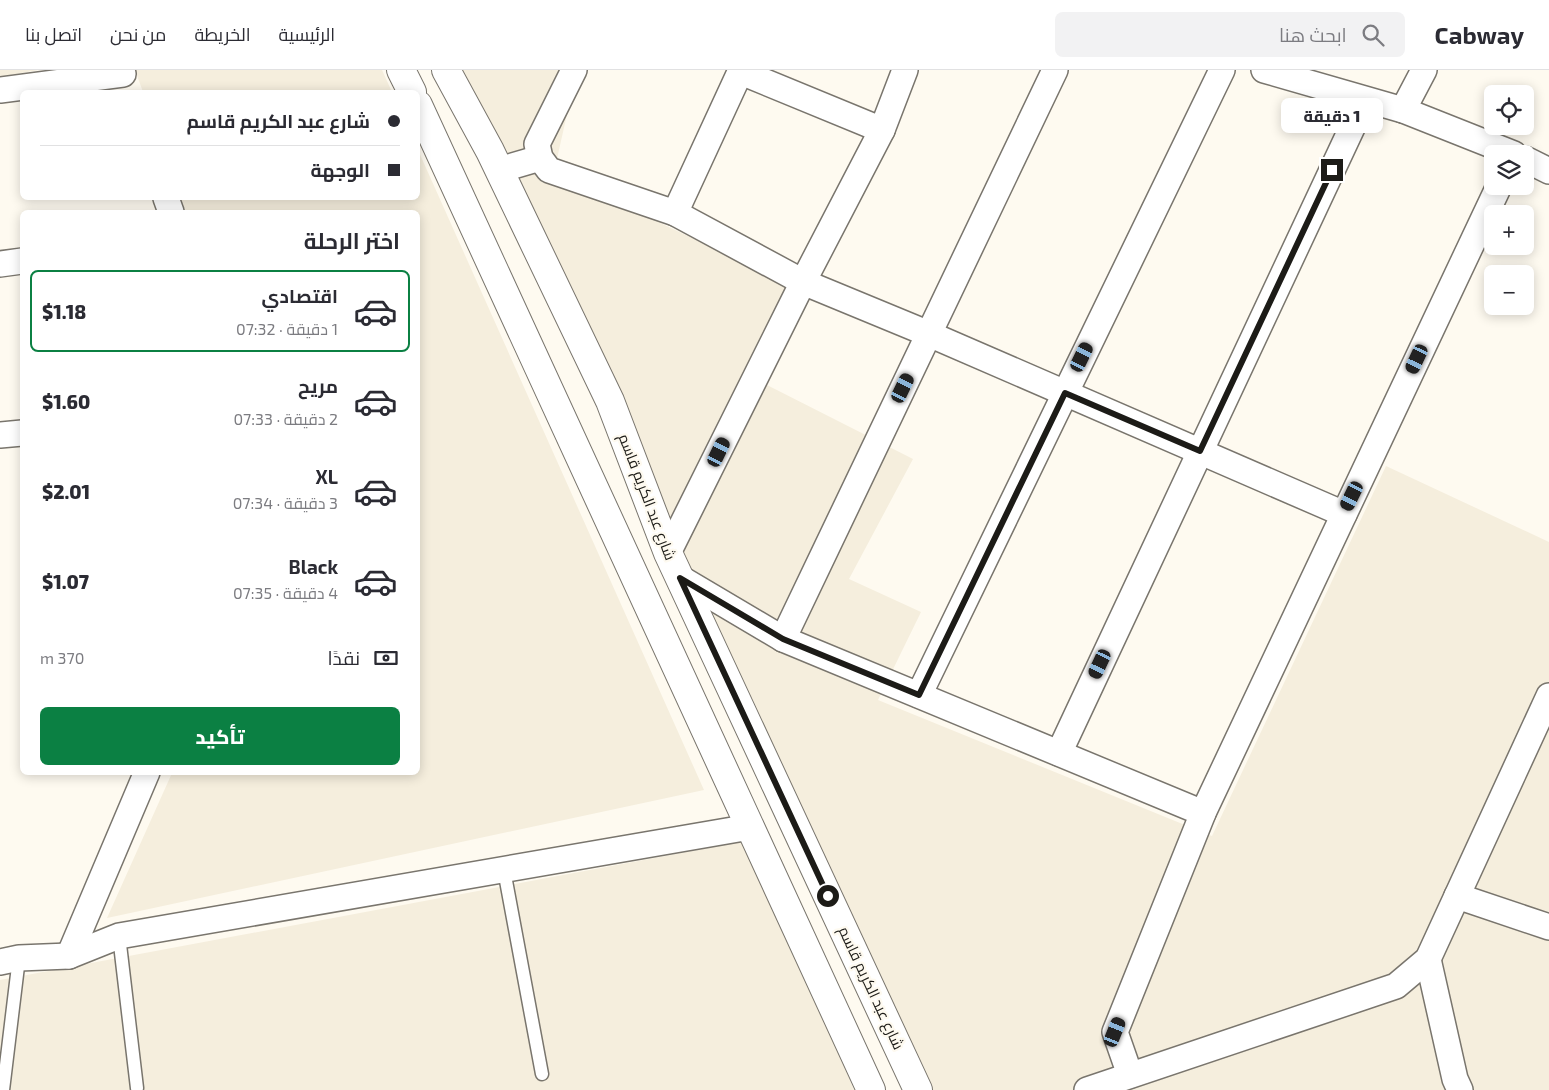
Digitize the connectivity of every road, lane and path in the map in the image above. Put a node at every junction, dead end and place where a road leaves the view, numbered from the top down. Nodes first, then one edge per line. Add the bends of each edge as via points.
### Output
1 (401, 70) edge
2 (446, 70) edge
3 (574, 70) edge
4 (905, 70) edge
5 (1056, 70) edge
6 (1222, 70) edge
7 (1264, 70) edge
8 (1424, 70) edge
9 (741, 71) edge
10 (125, 79) edge
11 (0, 90) edge
12 (411, 90) edge
13 (1365, 100) junction
14 (420, 109) edge
15 (1403, 110) junction
16 (882, 130) junction
17 (1491, 145) edge
18 (540, 158) junction
19 (1534, 164) edge
20 (499, 170) junction
21 (1549, 171) edge
22 (1495, 195) edge
23 (675, 213) junction
24 (20, 261) edge
25 (0, 264) edge
26 (803, 282) junction
27 (929, 334) junction
28 (1065, 393) junction
29 (20, 433) edge
30 (0, 435) edge
31 (1200, 451) junction
32 (1344, 514) junction
33 (668, 553) junction
34 (680, 578) junction
35 (783, 639) junction
36 (919, 695) junction
37 (1549, 696) edge
38 (1541, 730) edge
39 (1059, 753) junction
40 (147, 775) edge
41 (1203, 813) junction
42 (750, 827) junction
43 (504, 870) junction
44 (1457, 896) junction
45 (1549, 927) edge
46 (119, 936) junction
47 (69, 956) junction
48 (1428, 959) junction
49 (10, 960) edge
50 (542, 1074) dead end
51 (1130, 1075) junction
52 (136, 1088) dead end
53 (3, 1090) edge
54 (871, 1090) edge
55 (918, 1090) edge
56 (1087, 1090) edge
57 (1460, 1090) edge

1 - 12 main road
2 - 20 main road, شارع عبد الكريم قاسم
3 - 18 street via 537,144
4 - 16 street
5 - 27 street
6 - 28 street
7 - 13 street
8 - 15 street
9 - 16 street
9 - 23 street
10 - 11 street
13 - 15 street
13 - 31 street
14 - 42 main road
15 - 17 street
16 - 26 street
18 - 20 street
18 - 23 street via 549,170
19 - 21 street
20 - 33 main road, شارع عبد الكريم قاسم via 610,401
22 - 32 street
23 - 26 street
24 - 25 street
26 - 27 street
26 - 33 street
27 - 28 street
27 - 35 street
28 - 31 street
28 - 36 street
29 - 30 street
31 - 32 street
31 - 39 street
32 - 41 street
33 - 34 main road, شارع عبد الكريم قاسم
34 - 35 street
34 - 55 main road, شارع عبد الكريم قاسم
35 - 36 street
36 - 39 street
37 - 38 street
38 - 44 street
39 - 41 street
40 - 47 street
41 - 51 street via 1115,1032
42 - 43 street
42 - 54 main road
43 - 46 street
43 - 50 lane
44 - 45 street
44 - 48 street
46 - 47 street
46 - 52 lane
47 - 49 street
48 - 51 street via 1396,986
48 - 57 street
49 - 53 lane
51 - 56 street

